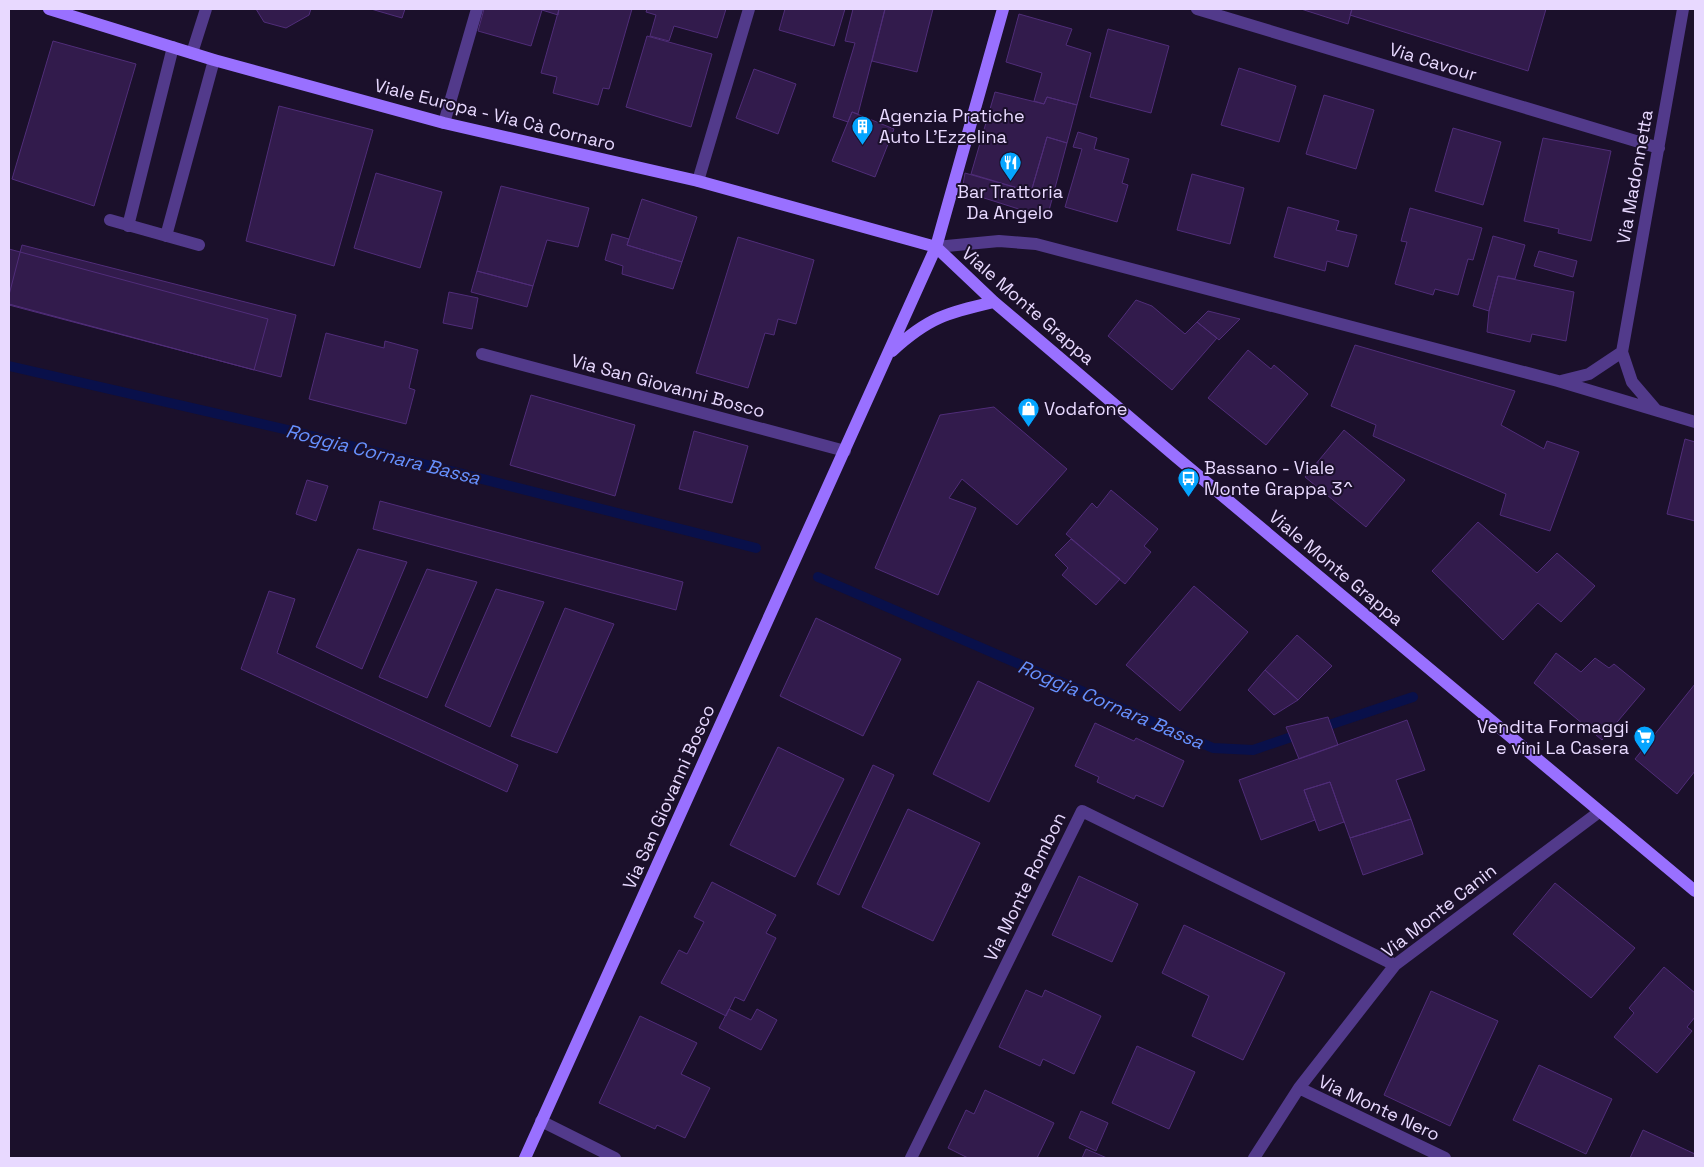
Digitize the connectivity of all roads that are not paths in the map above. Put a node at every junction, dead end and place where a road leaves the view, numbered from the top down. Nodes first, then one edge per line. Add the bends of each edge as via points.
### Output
1 (49, 9) edge
2 (206, 9) edge
3 (477, 9) edge
4 (749, 9) edge
5 (1003, 9) edge
6 (1196, 9) edge
7 (1683, 9) edge
8 (173, 47) junction
9 (192, 53) junction
10 (214, 60) junction
11 (444, 123) junction
12 (1659, 148) junction
13 (698, 181) junction
14 (110, 220) dead end
15 (128, 226) junction
16 (166, 236) junction
17 (199, 245) dead end
18 (936, 247) junction
19 (994, 302) junction
20 (1622, 352) junction
21 (482, 354) dead end
22 (888, 354) junction
23 (1558, 381) junction
24 (1658, 412) junction
25 (1695, 422) edge
26 (845, 451) junction
27 (1599, 812) junction
28 (1695, 892) edge
29 (1395, 965) junction
30 (1299, 1088) junction
31 (541, 1121) junction
32 (525, 1158) edge
33 (615, 1158) edge
34 (911, 1158) edge
35 (1254, 1158) edge
36 (1445, 1158) edge

1 - 8 street, Viale Europa - Via Cà Cornaro
2 - 9 street
3 - 11 street
4 - 13 street
5 - 18 street, Via San Giovanni Bosco
6 - 12 street, Via Cavour
7 - 12 street, Via Madonnetta
8 - 9 street, Viale Europa - Via Cà Cornaro
8 - 15 street
9 - 10 street, Viale Europa - Via Cà Cornaro
10 - 11 street, Viale Europa - Via Cà Cornaro
10 - 16 street
11 - 13 street, Viale Europa - Via Cà Cornaro
12 - 20 street, Via Madonnetta
13 - 18 street, Viale Europa - Via Cà Cornaro
14 - 15 street
15 - 16 street
16 - 17 street
18 - 19 street, Viale Monte Grappa
18 - 22 street, Via San Giovanni Bosco
18 - 23 street via 999,241 1036,244
19 - 22 street, Via San Giovanni Bosco via 946,313 914,330
19 - 27 street, Viale Monte Grappa
20 - 23 street via 1589,374
20 - 24 street, Via Madonnetta via 1632,382
21 - 26 street, Via San Giovanni Bosco
22 - 26 street, Via San Giovanni Bosco
23 - 24 street
24 - 25 street
26 - 31 street, Via San Giovanni Bosco
27 - 28 street, Viale Monte Grappa
27 - 29 street, Via Monte Canin
29 - 30 street, Via Monte Canin
29 - 34 street, Via Monte Rombon via 1082,811
30 - 35 street, Via Monte Canin
30 - 36 street, Via Monte Nero
31 - 32 street, Via San Giovanni Bosco
31 - 33 street

